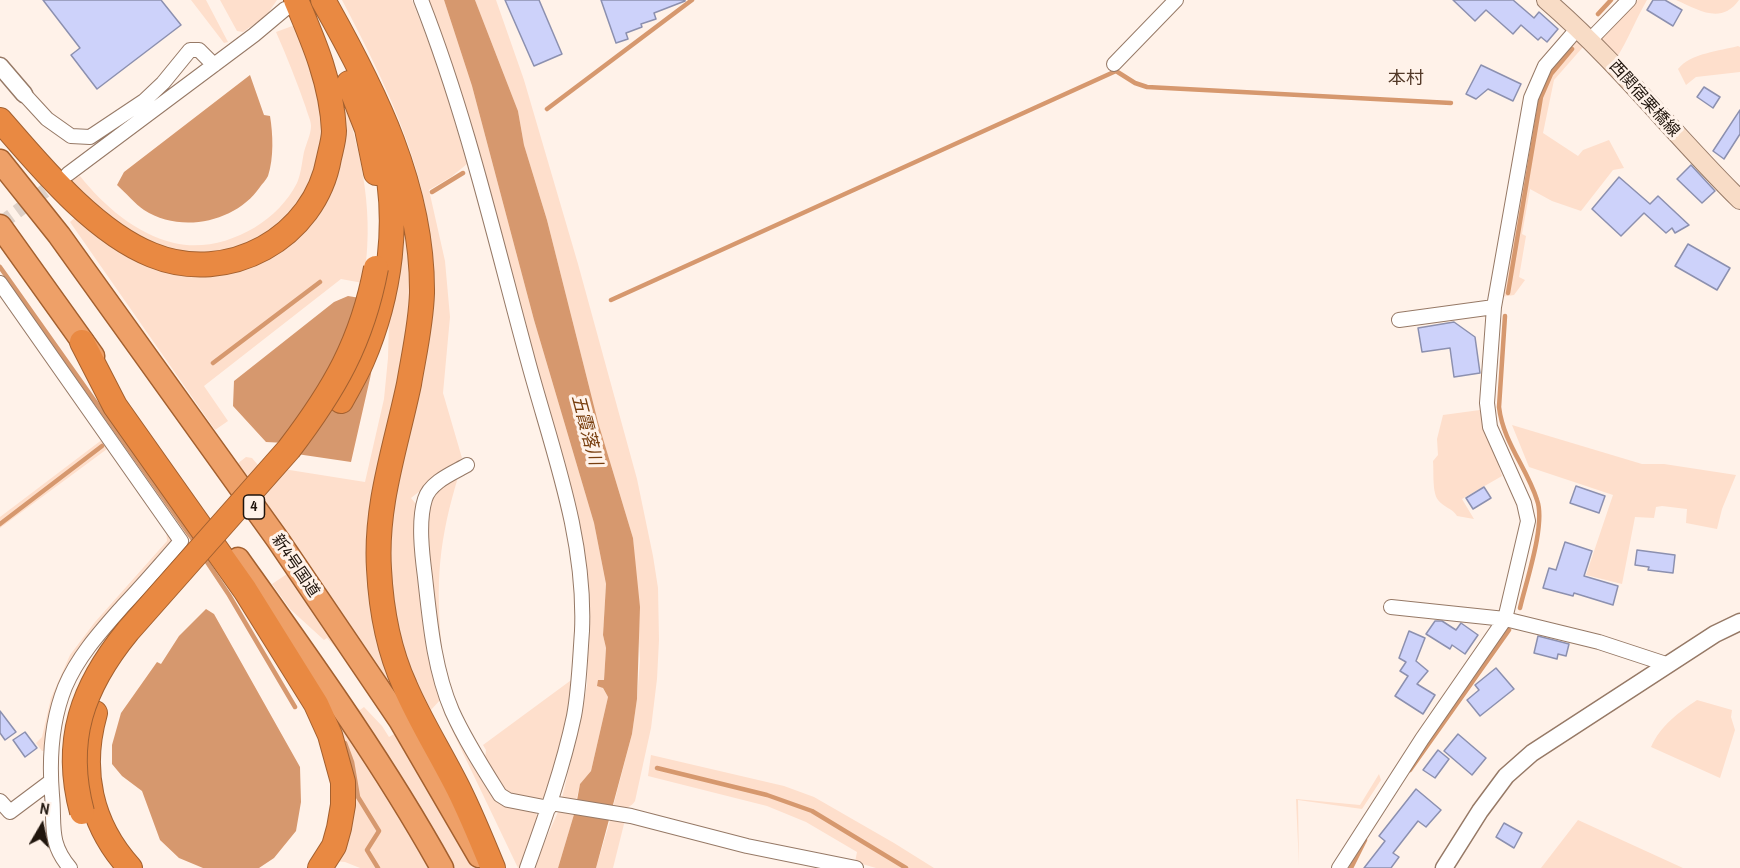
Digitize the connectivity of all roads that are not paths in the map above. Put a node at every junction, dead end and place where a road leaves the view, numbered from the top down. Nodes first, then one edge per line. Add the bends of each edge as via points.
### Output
1 (323, 0) edge
2 (421, 0) edge
3 (1176, 0) edge
4 (1546, 0) edge
5 (1629, 0) edge
6 (295, 3) edge
7 (1584, 34) junction
8 (1114, 64) dead end
9 (214, 65) junction
10 (0, 66) edge
11 (366, 83) junction
12 (24, 94) joint
13 (0, 120) edge
14 (0, 161) edge
15 (68, 174) tunnel mouth
16 (1740, 200) edge
17 (0, 226) edge
18 (382, 269) junction
19 (0, 284) edge
20 (1494, 307) junction
21 (1399, 320) dead end
22 (82, 342) junction
23 (467, 465) dead end
24 (1391, 607) dead end
25 (1505, 619) junction
26 (1740, 622) edge
27 (1666, 664) junction
28 (50, 782) junction
29 (0, 801) edge
30 (550, 805) junction
31 (88, 810) junction
32 (70, 868) edge
33 (112, 868) edge
34 (130, 868) edge
35 (321, 868) edge
36 (442, 868) edge
37 (486, 868) edge
38 (493, 868) edge
39 (527, 868) edge
40 (856, 868) edge
41 (1339, 868) edge
42 (1444, 868) edge

1 - 11 highway
2 - 30 street via 459,108 567,496 576,544 582,630 575,704
3 - 8 street
4 - 7 main road, 西関宿栗橋線
5 - 7 street
6 - 9 street
6 - 13 highway via 319,56 330,98 334,133 327,170 316,200 294,227 270,245 244,257 191,266 124,243 43,169
6 - 18 highway via 340,62 367,129 377,176
7 - 16 main road, 西関宿栗橋線
7 - 20 street via 1545,66 1531,98
9 - 12 street via 199,50 190,50 144,101 90,137 71,136 47,119
9 - 15 street
10 - 12 street
11 - 18 highway via 385,156 391,199 391,237
11 - 38 highway via 409,190 421,261 418,330 381,505 382,599 404,684
14 - 37 highway, 新4号国道 / 4 via 59,235 278,540 400,720
17 - 22 highway
18 - 31 highway, bridge via 351,353 330,393 289,449 128,631 92,684 82,707 74,746 76,790
19 - 28 street via 181,541 96,637 75,668 65,688 52,737
20 - 21 street
20 - 25 street via 1487,402 1490,427 1524,503 1528,521
22 - 35 highway via 115,406 245,590 316,704 338,760 343,793 334,846
22 - 36 highway via 323,679
23 - 30 street via 435,484 425,498 423,562 430,630 441,681 452,712 500,795 508,800
24 - 25 street
25 - 27 street via 1599,642
25 - 41 street
26 - 27 street
27 - 42 street via 1532,753 1506,776
28 - 29 street via 10,812
28 - 32 street via 53,836
30 - 39 street
30 - 40 street via 622,814 747,846
31 - 33 highway via 91,837
31 - 34 highway

